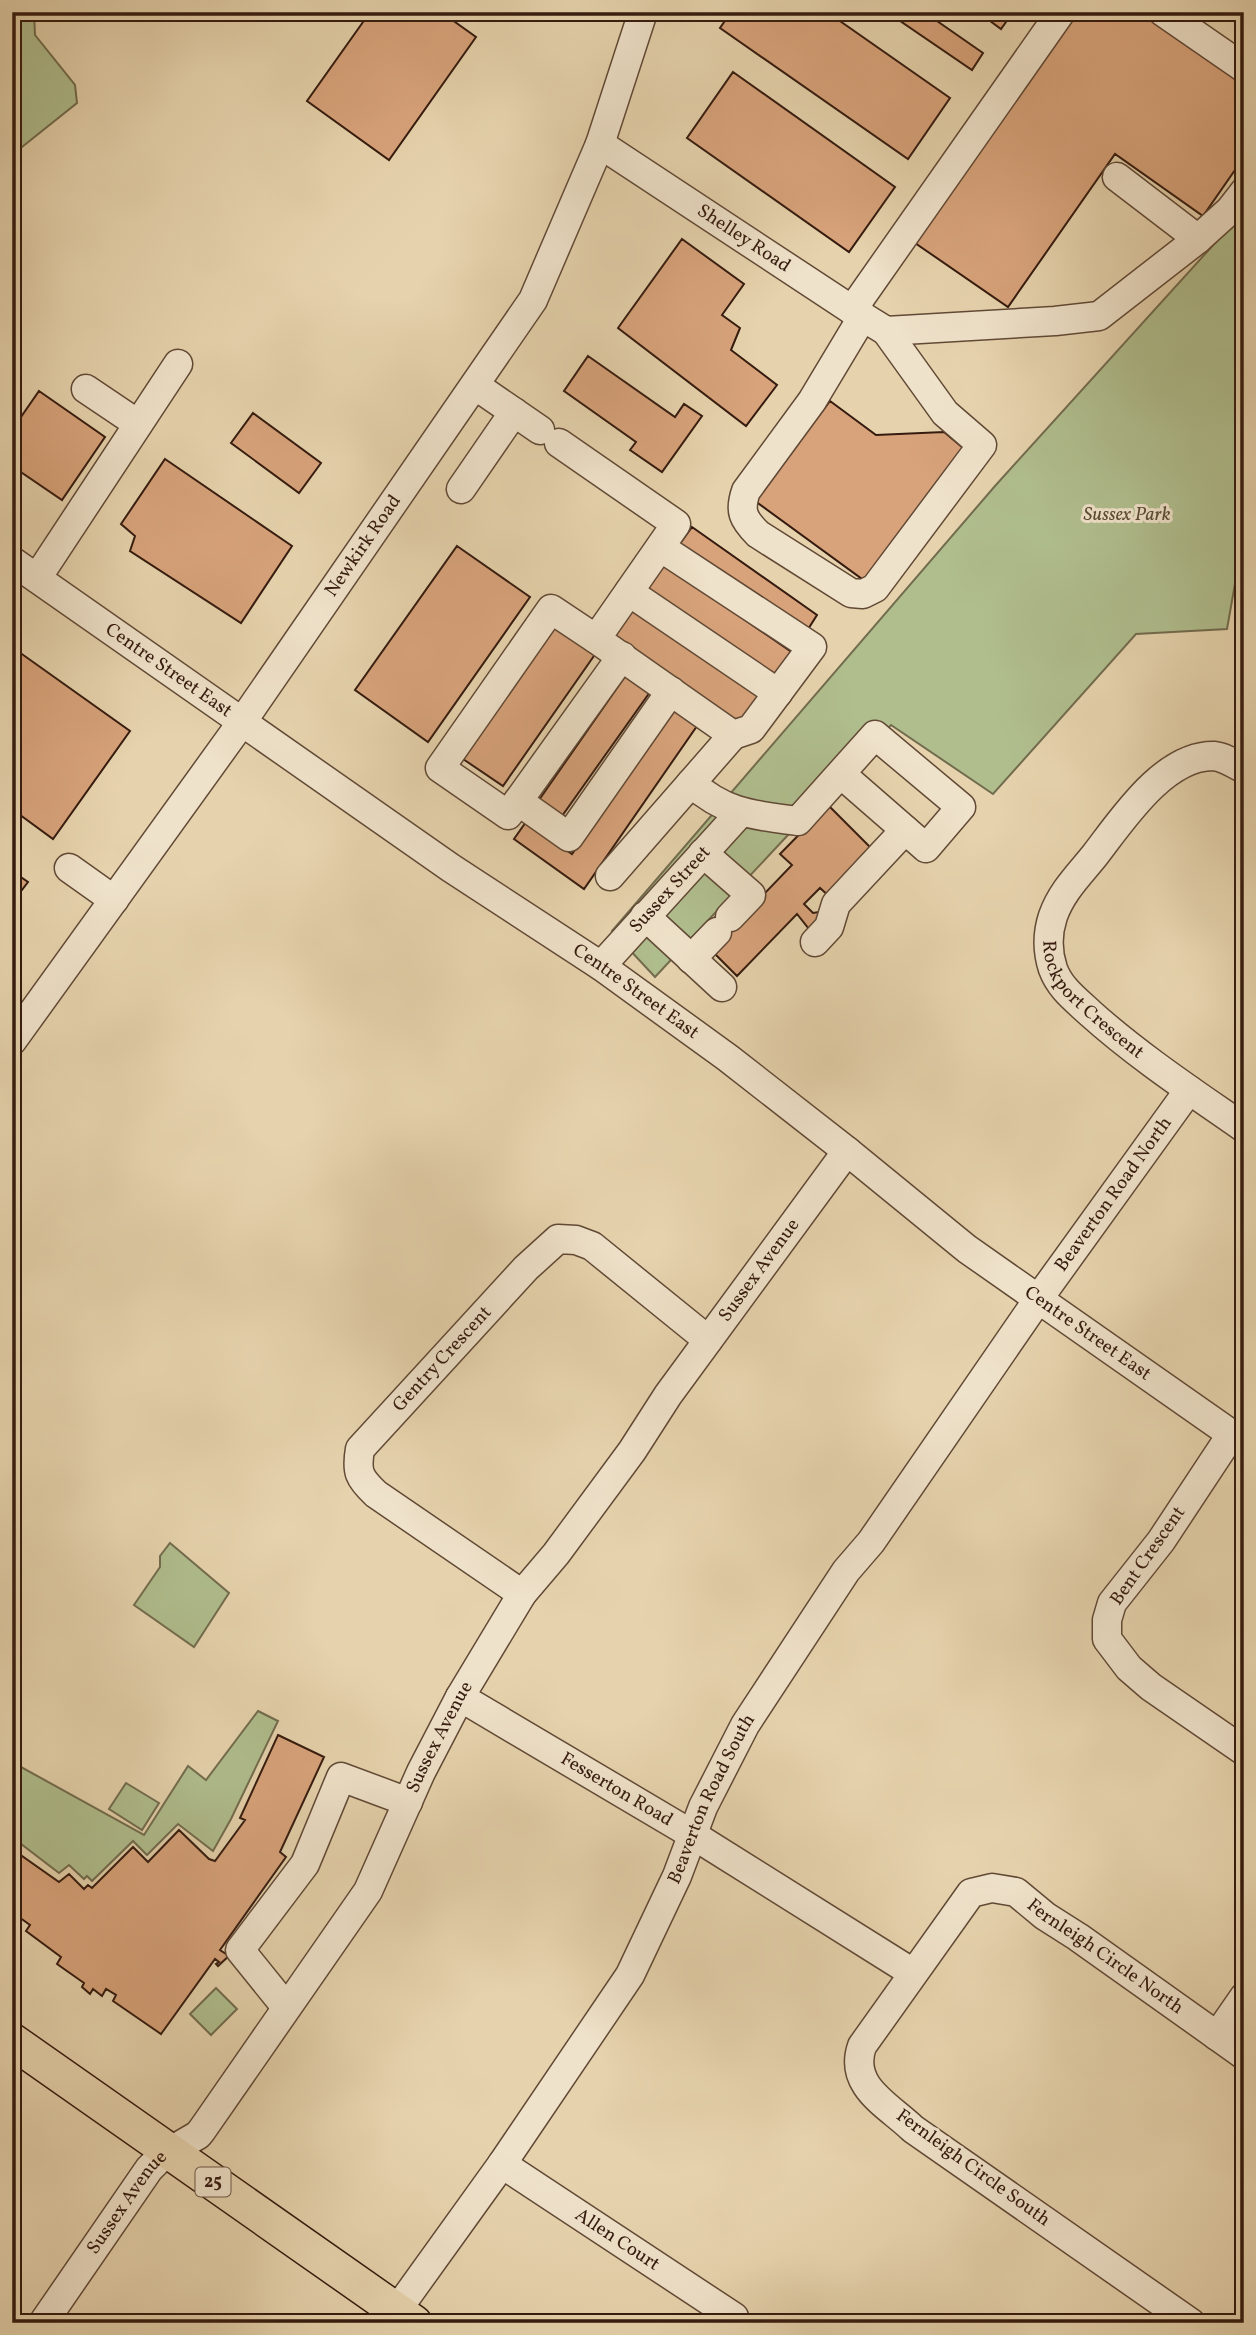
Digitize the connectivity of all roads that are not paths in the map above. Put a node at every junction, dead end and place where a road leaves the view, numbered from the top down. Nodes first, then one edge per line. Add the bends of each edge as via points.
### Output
1 (643, 12) edge
2 (1061, 12) edge
3 (1163, 12) edge
4 (1244, 68) edge
5 (600, 144) junction
6 (1116, 177) dead end
7 (1244, 192) edge
8 (1198, 239) junction
9 (857, 313) junction
10 (886, 331) junction
11 (178, 364) dead end
12 (476, 386) junction
13 (86, 389) dead end
14 (514, 412) junction
15 (138, 424) junction
16 (461, 489) dead end
17 (660, 547) junction
18 (12, 561) edge
19 (37, 578) junction
20 (629, 592) junction
21 (596, 639) junction
22 (622, 656) junction
23 (671, 691) junction
24 (778, 693) junction
25 (242, 722) junction
26 (733, 735) junction
27 (1244, 769) edge
28 (841, 774) junction
29 (691, 783) junction
30 (518, 801) junction
31 (740, 813) junction
32 (905, 830) junction
33 (703, 853) junction
34 (69, 868) dead end
35 (610, 876) dead end
36 (114, 900) junction
37 (645, 916) junction
38 (816, 942) dead end
39 (691, 958) junction
40 (601, 966) junction
41 (722, 987) dead end
42 (12, 1041) edge
43 (1189, 1090) junction
44 (1244, 1128) edge
45 (847, 1151) junction
46 (1039, 1298) junction
47 (708, 1340) junction
48 (1237, 1439) edge
49 (522, 1594) junction
50 (460, 1697) junction
51 (1244, 1751) edge
52 (408, 1802) junction
53 (693, 1835) junction
54 (913, 1973) junction
55 (1244, 1997) edge
56 (286, 2007) junction
57 (1217, 2036) junction
58 (12, 2041) edge
59 (1244, 2055) edge
60 (170, 2152) junction
61 (502, 2164) junction
62 (405, 2316) edge
63 (734, 2317) dead end
64 (43, 2323) edge
65 (1191, 2323) edge

1 - 5 street, Newkirk Road
2 - 9 street
3 - 4 street
5 - 9 street, Shelley Road
5 - 12 street, Newkirk Road via 533,300
6 - 8 street
7 - 8 street
8 - 10 street via 1100,316
9 - 10 street, Shelley Road
9 - 10 street via 812,401 746,491 740,506 745,521 758,534 851,593 875,588 982,445 945,413
11 - 15 street
12 - 14 street
12 - 25 street, Newkirk Road
13 - 15 street
14 - 16 street
14 - 17 street via 676,524
15 - 19 street
17 - 20 street
17 - 24 street via 812,647
18 - 19 street, Centre Street East
19 - 25 street, Centre Street East
20 - 21 street
20 - 24 street
21 - 22 street
21 - 30 street via 551,609 440,768 508,815
22 - 23 street
22 - 30 street
23 - 26 street
23 - 30 street via 569,836
24 - 26 street via 751,729
25 - 36 street, Newkirk Road
25 - 40 street, Centre Street East via 450,868
26 - 29 street
27 - 43 street, Rockport Crescent via 1216,756 1197,759 1155,784 1070,884 1048,935 1054,971 1065,990 1128,1046
28 - 31 street via 798,821
28 - 32 street
28 - 32 street via 875,736 961,807 926,848
29 - 31 street via 708,798
29 - 35 street
31 - 33 street, Sussex Street
32 - 38 street via 836,904 829,927
33 - 37 street, Sussex Street
33 - 39 street via 751,895
34 - 36 street
36 - 42 street, Newkirk Road
37 - 39 street
37 - 40 street, Sussex Street
39 - 41 street
40 - 45 street, Centre Street East
43 - 44 street, Rockport Crescent
43 - 46 street, Beaverton Road North
45 - 46 street, Centre Street East via 967,1249
45 - 47 street, Sussex Avenue
46 - 48 street, Centre Street East
46 - 53 street, Beaverton Road South via 802,1636 745,1725
47 - 49 street, Sussex Avenue via 564,1544
47 - 49 street, Gentry Crescent via 592,1246 558,1239 360,1449 357,1465 361,1480 376,1494
48 - 51 street, Bent Crescent via 1112,1602 1107,1639 1151,1687
49 - 50 street, Sussex Avenue
50 - 52 street, Sussex Avenue
50 - 53 street, Fesserton Road
52 - 56 street, Sussex Avenue via 368,1891
52 - 56 street via 341,1777 305,1864 240,1950
53 - 54 street, Fesserton Road
53 - 61 street, Beaverton Road South via 630,1975
54 - 57 street, Fernleigh Circle North via 971,1893 992,1888 1016,1892
54 - 65 street, Fernleigh Circle South via 858,2056 859,2077 873,2095 913,2129
55 - 57 street
56 - 60 street, Sussex Avenue via 198,2135
57 - 59 street, Fernleigh Circle North
58 - 60 main road, 25
60 - 62 main road, 25
60 - 64 street, Sussex Avenue via 145,2175
61 - 62 street, Beaverton Road South
61 - 63 street, Allen Court

